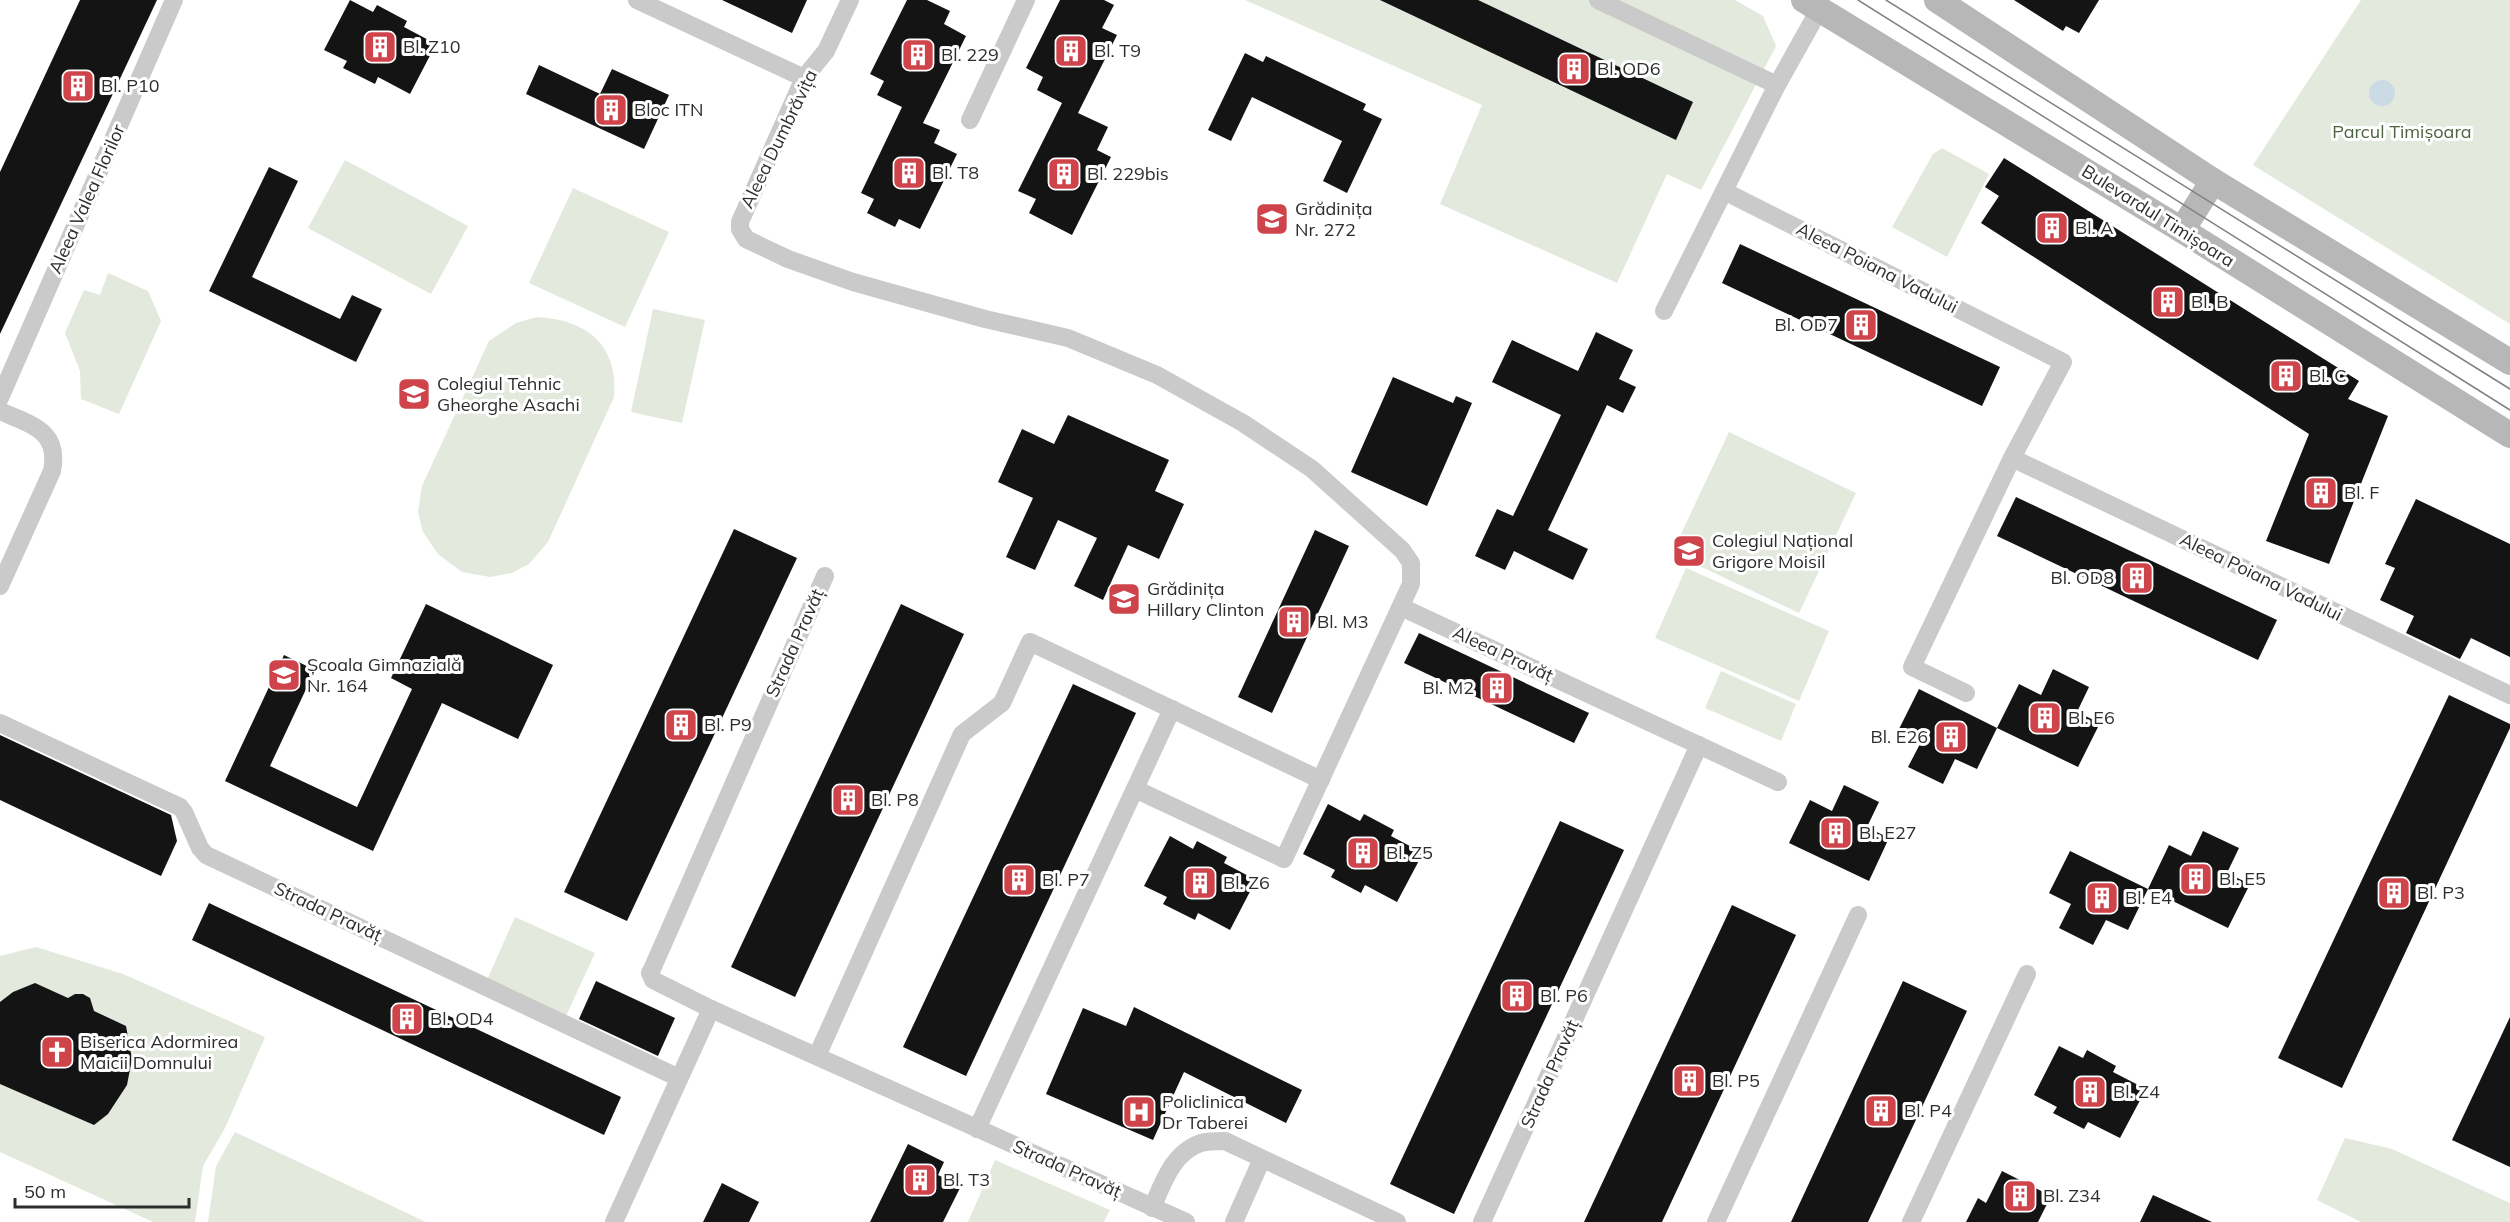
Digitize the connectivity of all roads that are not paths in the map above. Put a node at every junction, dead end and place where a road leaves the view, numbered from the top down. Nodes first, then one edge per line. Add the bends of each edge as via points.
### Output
1 (174, 0) edge
2 (637, 0) edge
3 (850, 0) edge
4 (1026, 0) edge
5 (1598, 0) edge
6 (1937, 0) edge
7 (1816, 3) edge
8 (804, 78) junction
9 (1777, 85) junction
10 (970, 120) dead end
11 (2213, 181) junction
12 (1724, 191) junction
13 (2182, 230) junction
14 (1664, 311) dead end
15 (2510, 362) edge
16 (0, 398) edge
17 (0, 411) edge
18 (2510, 435) edge
19 (2012, 458) junction
20 (825, 576) dead end
21 (0, 586) edge
22 (1401, 607) junction
23 (1966, 693) dead end
24 (2510, 696) edge
25 (1172, 709) junction
26 (0, 723) edge
27 (1699, 745) junction
28 (1321, 780) junction
29 (1778, 782) dead end
30 (1135, 789) junction
31 (1857, 915) dead end
32 (2027, 974) dead end
33 (711, 1008) junction
34 (817, 1056) junction
35 (680, 1078) junction
36 (977, 1128) junction
37 (1262, 1159) junction
38 (1152, 1208) junction
39 (614, 1222) edge
40 (1186, 1222) edge
41 (1234, 1222) edge
42 (1397, 1222) edge
43 (1482, 1222) edge
44 (1716, 1222) edge
45 (1911, 1222) edge

1 - 16 street, Aleea Valea Florilor
2 - 8 street
3 - 8 street, Aleea Dumbrăvița via 826,51
4 - 10 street
5 - 9 street
6 - 11 main road
7 - 9 street
7 - 13 main road, Bulevardul Timișoara
8 - 22 street, Aleea Dumbrăvița via 740,222 746,239 853,282 1068,338 1157,375 1243,423 1319,475 1402,550 1413,573
9 - 12 street
11 - 13 main road
11 - 15 main road
12 - 14 street
12 - 19 street, Aleea Poiana Vadului via 2063,362
13 - 18 main road, Bulevardul Timișoara
17 - 21 street via 45,435 54,447 55,457
19 - 23 street, Aleea Poiana Vadului via 1912,667
19 - 24 street, Aleea Poiana Vadului
20 - 33 street, Strada Pravăț via 650,973 656,984
22 - 27 street, Aleea Pravăț
22 - 28 street
25 - 28 street
25 - 30 street
25 - 34 street via 1030,642 1002,703 962,734
26 - 35 street, Strada Pravăț via 180,807 206,855
27 - 29 street, Aleea Pravăț
27 - 43 street, Strada Pravăț
28 - 30 street via 1284,859
30 - 36 street
31 - 44 street
32 - 45 street
33 - 34 street, Strada Pravăț
33 - 35 street
34 - 36 street, Strada Pravăț
35 - 39 street
36 - 38 street, Strada Pravăț
37 - 38 street via 1225,1141 1201,1143 1185,1151 1170,1168
37 - 41 street
37 - 42 street
38 - 40 street, Strada Pravăț

